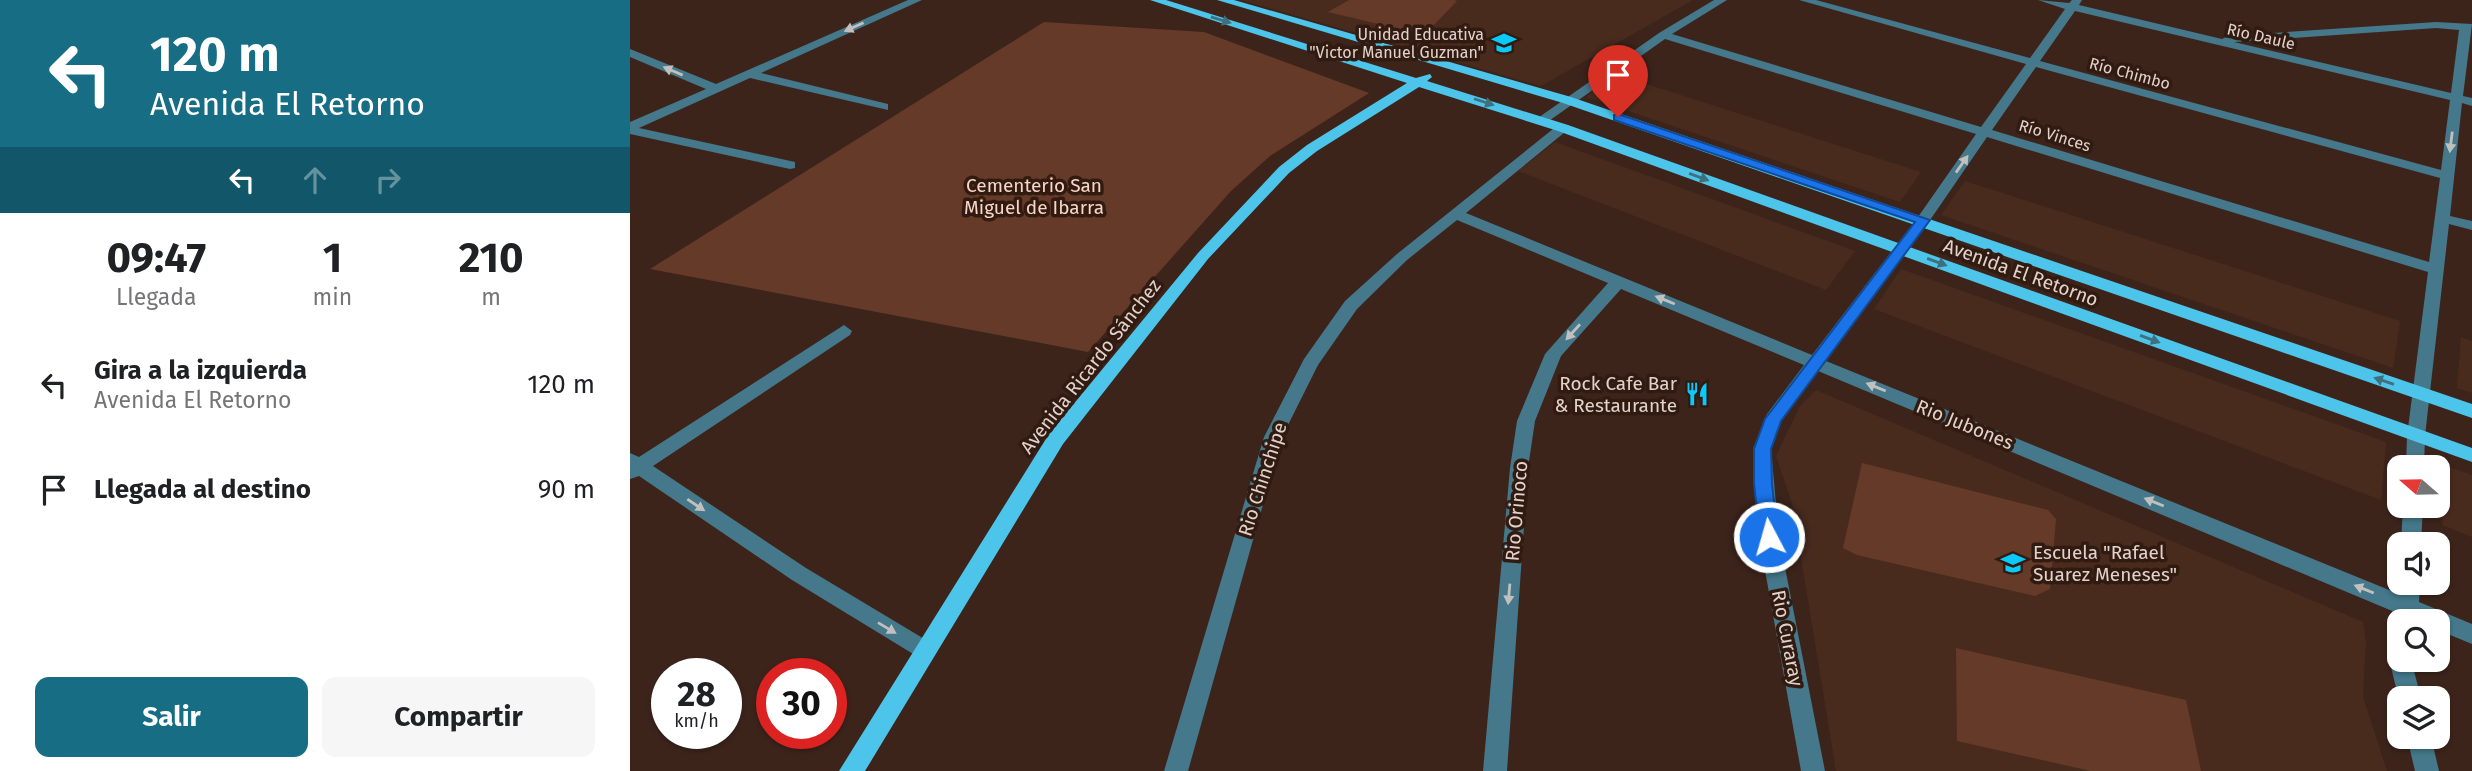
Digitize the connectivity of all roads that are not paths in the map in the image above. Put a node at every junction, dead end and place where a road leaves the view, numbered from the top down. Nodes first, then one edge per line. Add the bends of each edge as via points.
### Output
1 (917, 0) edge
2 (1155, 0) edge
3 (1222, 0) edge
4 (1721, 0) edge
5 (1804, 0) edge
6 (2043, 0) edge
7 (2075, 4) edge
8 (2468, 27) edge
9 (1663, 35) junction
10 (2211, 40) junction
11 (630, 53) edge
12 (1446, 63) junction
13 (2034, 63) junction
14 (748, 74) junction
15 (1420, 81) junction
16 (715, 88) junction
17 (2456, 98) junction
18 (1567, 100) junction
19 (2472, 102) edge
20 (884, 107) dead end
21 (1541, 120) junction
22 (630, 128) edge
23 (1563, 128) junction
24 (1985, 132) junction
25 (790, 164) dead end
26 (2447, 176) junction
27 (1457, 215) junction
28 (2442, 218) junction
29 (1923, 220) junction
30 (2472, 226) edge
31 (1902, 249) junction
32 (2436, 269) junction
33 (1619, 281) junction
34 (845, 331) dead end
35 (1814, 362) junction
36 (2421, 393) junction
37 (2472, 411) edge
38 (2416, 436) junction
39 (2415, 455) edge
40 (2472, 455) edge
41 (633, 466) edge
42 (2394, 609) edge
43 (2450, 627) edge
44 (2472, 634) edge
45 (923, 650) junction
46 (2422, 749) edge
47 (851, 771) edge
48 (1176, 771) edge
49 (1495, 771) edge
50 (1813, 771) edge
51 (2427, 771) edge

1 -> 14 street
2 -> 15 main road, Avenida El Retorno
3 - 12 main road, Avenida El Retorno
4 - 9 street
5 - 13 street, Río Chimbo
6 - 7 street, Río Daule
7 - 10 street, Río Daule
7 - 13 street, Rio Curaray
8 - 10 street via 2436,24
8 - 17 street
9 - 18 street
9 - 24 street, Río Vinces
10 - 17 street, Río Daule
16 -> 11 street
12 - 15 main road, Avenida Ricardo Sánchez
12 - 18 main road, Avenida El Retorno
13 - 24 street, Rio Curaray
13 - 26 street, Río Chimbo
14 - 16 street
14 - 20 street
15 -> 21 main road, Avenida El Retorno
15 - 45 main road, Avenida Ricardo Sánchez via 1284,170 1203,256 1056,439
16 - 22 street
17 - 19 street, Río Daule
17 -> 26 street
18 - 21 street
18 - 29 main road, Avenida El Retorno
21 - 23 main road, Avenida El Retorno
22 - 25 street
23 - 27 street, Rio Chinchipe
23 -> 31 main road, Avenida El Retorno
29 -> 24 street, Rio Curaray
24 - 32 street, Río Vinces
26 - 28 street
27 - 33 street, Rio Jubones
27 - 48 street, Rio Chinchipe via 1402,257 1351,305 1291,398 1273,437
28 - 30 street
28 - 32 street
29 - 31 street, Rio Curaray
36 -> 29 main road, Avenida El Retorno
31 - 35 street, Rio Curaray
31 -> 38 main road, Avenida El Retorno
32 - 36 street
35 -> 33 street, Rio Jubones
33 -> 49 street, Rio Orinoco via 1553,354 1526,421
34 - 41 street
42 -> 35 street, Rio Jubones
35 - 50 street, Rio Curaray via 1773,419 1762,449 1769,537
36 - 37 main road, Avenida El Retorno
36 - 38 street
38 - 39 street
38 - 40 main road, Avenida El Retorno
41 -> 45 street
43 - 44 street, Rio Jubones
45 - 47 main road, Avenida Ricardo Sánchez
46 - 51 street

